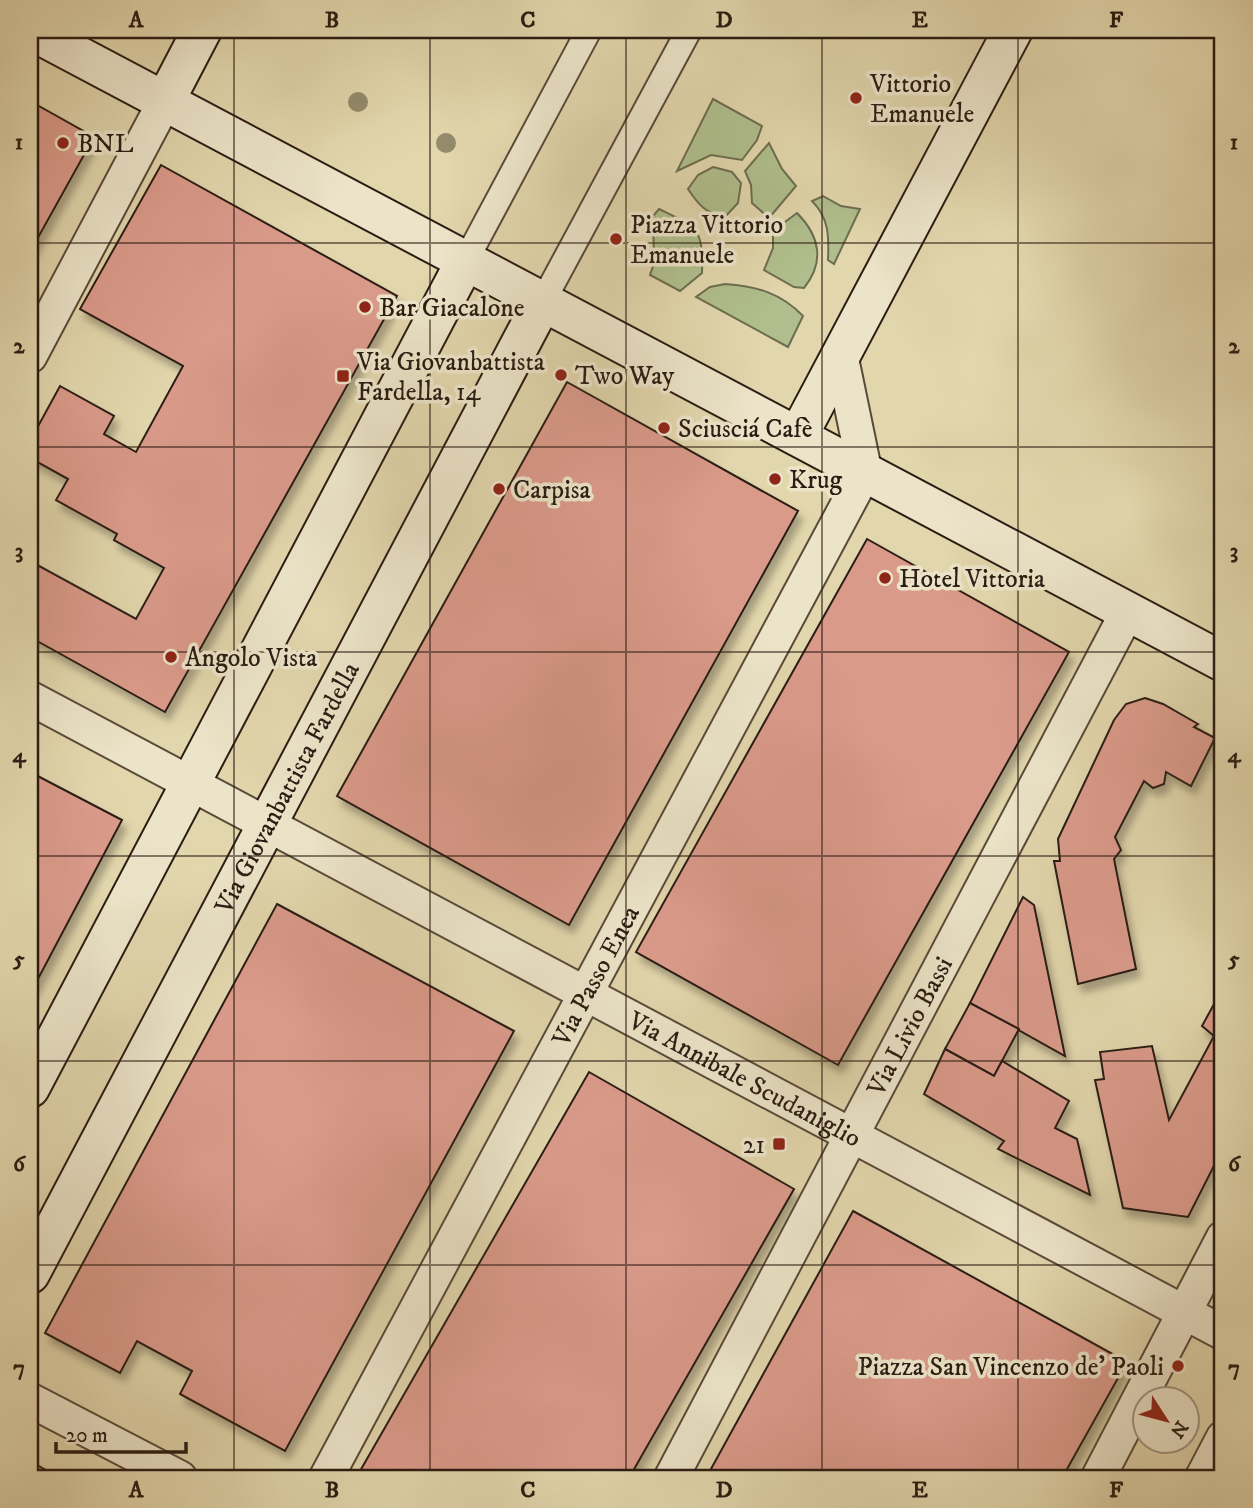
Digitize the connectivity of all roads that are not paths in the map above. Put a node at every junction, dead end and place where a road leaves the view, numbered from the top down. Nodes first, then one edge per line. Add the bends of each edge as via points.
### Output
1 (30, 30) edge
2 (202, 30) edge
3 (589, 30) edge
4 (689, 30) edge
5 (1013, 30) edge
6 (165, 101) junction
7 (466, 260) junction
8 (543, 302) junction
9 (30, 356) edge
10 (841, 356) junction
11 (798, 436) junction
12 (865, 472) junction
13 (1128, 611) junction
14 (1223, 662) edge
15 (30, 698) edge
16 (190, 783) junction
17 (267, 824) junction
18 (585, 994) junction
19 (30, 1088) edge
20 (852, 1135) junction
21 (1223, 1238) edge
22 (30, 1274) edge
23 (1184, 1313) junction
24 (1223, 1333) edge
25 (30, 1400) edge
26 (1223, 1438) edge
27 (180, 1478) edge
28 (326, 1478) edge
29 (671, 1478) edge
30 (1098, 1478) edge
31 (1202, 1478) edge

1 - 6 main road
2 - 6 main road
3 - 7 street
4 - 8 street
5 - 10 main road
6 - 7 main road
6 - 9 street
7 - 8 main road
7 - 16 main road
8 - 11 main road
8 - 17 main road, Via Giovanbattista Fardella
10 - 11 main road
10 - 12 street
11 - 12 main road
12 - 13 main road
12 - 18 street, Via Passo Enea
13 - 14 main road
13 - 20 street, Via Livio Bassi
15 - 16 street, Via Annibale Scudaniglio
16 - 17 street, Via Annibale Scudaniglio
16 - 19 main road
17 - 18 street, Via Annibale Scudaniglio
17 - 22 main road, Via Giovanbattista Fardella
18 - 20 street, Via Annibale Scudaniglio
18 - 28 street, Via Passo Enea
20 - 23 street, Via Annibale Scudaniglio
20 - 29 street, Via Livio Bassi
21 - 23 street
23 - 24 street, Via Annibale Scudaniglio
23 - 30 street
25 - 27 street
26 - 31 street

